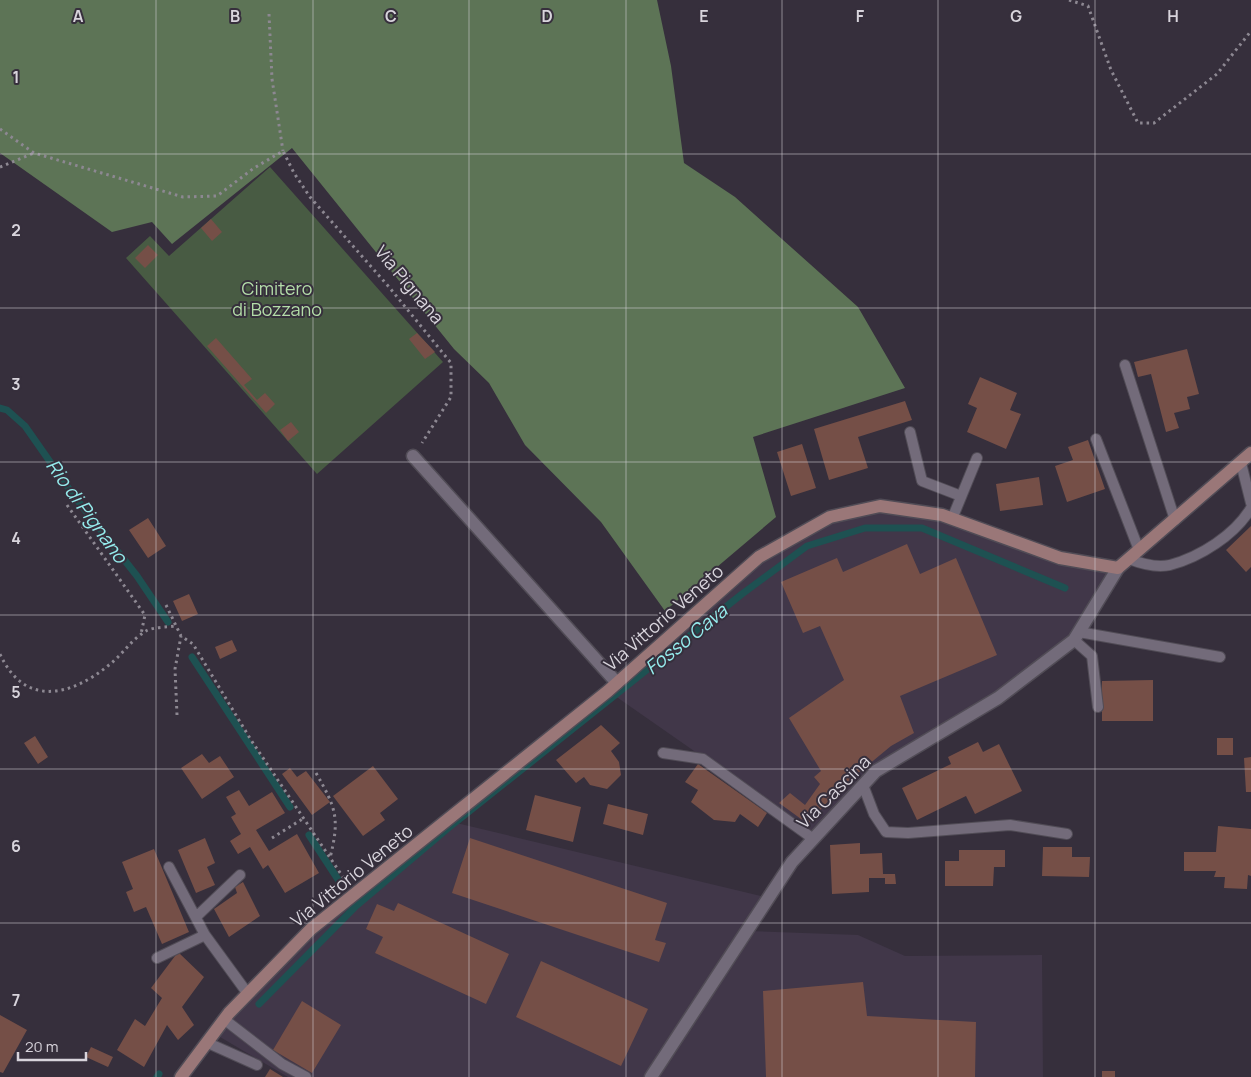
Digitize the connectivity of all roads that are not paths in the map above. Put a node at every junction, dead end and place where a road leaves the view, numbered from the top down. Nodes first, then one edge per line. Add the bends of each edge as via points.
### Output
1 (1125, 365) dead end
2 (910, 432) dead end
3 (1096, 439) dead end
4 (1251, 453) edge
5 (413, 456) road end
6 (977, 458) dead end
7 (1241, 463) junction
8 (961, 496) junction
9 (1251, 503) edge
10 (1251, 508) edge
11 (952, 519) junction
12 (1175, 520) junction
13 (1139, 550) junction
14 (1129, 558) junction
15 (1118, 568) junction
16 (1076, 636) junction
17 (1220, 657) dead end
18 (617, 683) junction
19 (1098, 707) dead end
20 (663, 753) dead end
21 (863, 785) junction
22 (1068, 834) dead end
23 (812, 838) junction
24 (169, 867) dead end
25 (240, 875) dead end
26 (196, 917) junction
27 (205, 935) junction
28 (157, 958) dead end
29 (248, 994) junction
30 (225, 1020) junction
31 (208, 1043) junction
32 (257, 1065) dead end
33 (181, 1077) edge
34 (306, 1077) edge
35 (651, 1077) edge

1 - 12 lane
2 - 8 lane via 922,481
3 - 13 lane
4 - 7 street
5 - 18 street
6 - 8 lane
7 - 9 lane
7 - 12 street
8 - 11 lane
10 - 14 lane via 1242,523 1208,548 1169,565 1145,565
11 - 15 street, Via Vittorio Veneto via 1060,558
11 - 18 street, Via Vittorio Veneto via 880,506 830,517 759,557
12 - 13 street
13 - 14 street
14 - 15 street
15 - 16 street, Via Cascina
16 - 17 lane
16 - 19 lane via 1092,656
16 - 21 street, Via Cascina via 998,698 876,771
18 - 29 street, Via Vittorio Veneto via 311,929
20 - 23 lane via 703,759
21 - 22 lane via 874,814 886,832 1010,826
21 - 23 street, Via Cascina
23 - 35 street, Via Cascina via 792,862
24 - 26 lane
25 - 26 lane
26 - 27 lane
27 - 28 lane
27 - 29 lane
29 - 30 street, Via Vittorio Veneto
30 - 31 street, Via Vittorio Veneto
30 - 34 lane via 282,1064
31 - 32 lane
31 - 33 street, Via Vittorio Veneto

